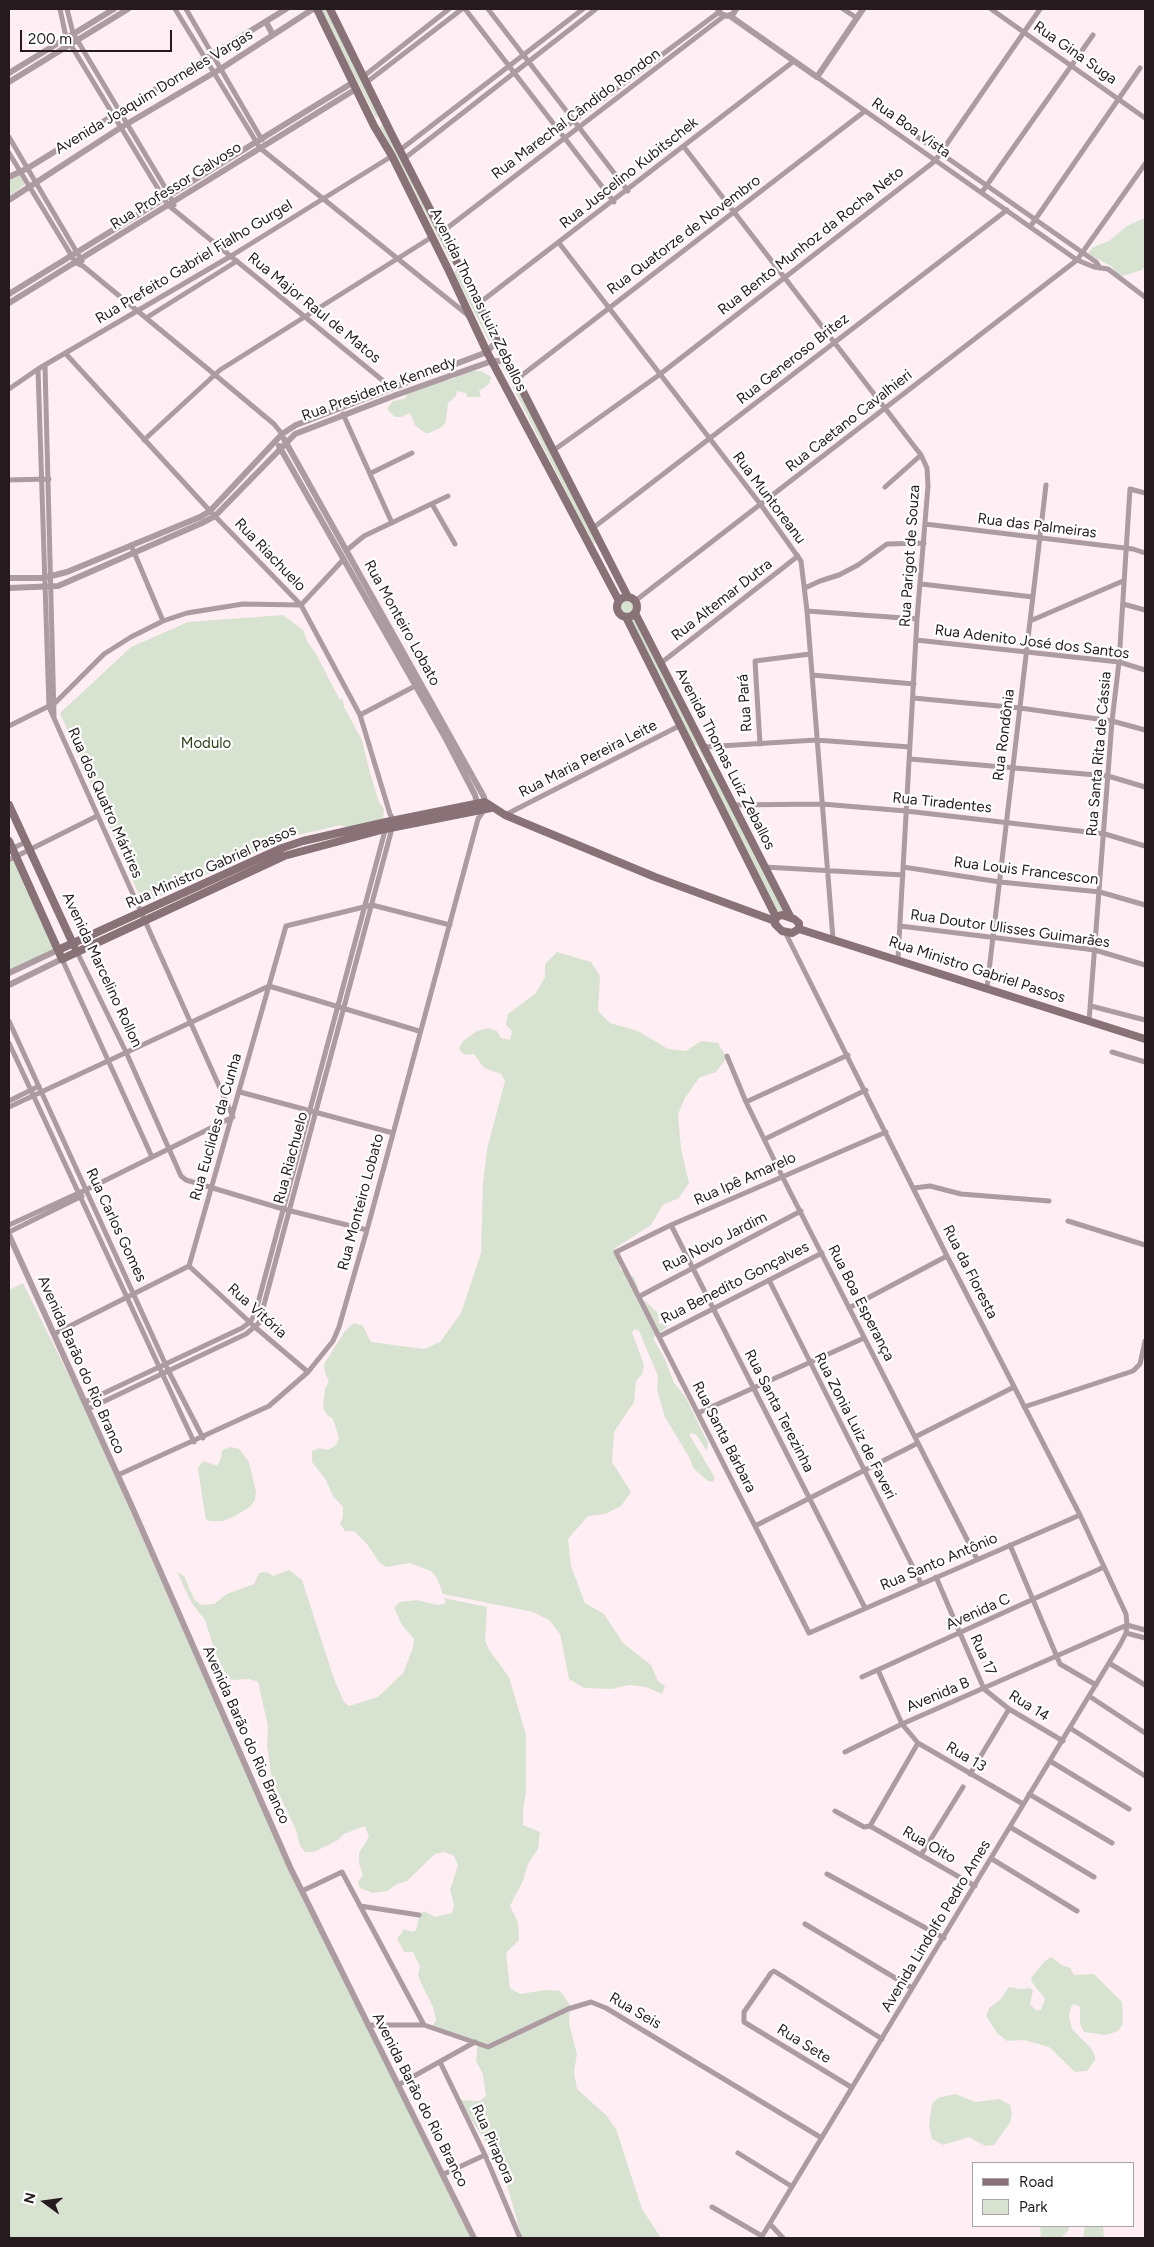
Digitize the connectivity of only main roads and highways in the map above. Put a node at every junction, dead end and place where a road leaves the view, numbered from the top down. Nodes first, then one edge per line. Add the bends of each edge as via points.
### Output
1 (316, 9) edge
2 (330, 9) edge
3 (374, 126) junction
4 (391, 133) junction
5 (459, 266) junction
6 (449, 271) junction
7 (601, 544) junction
8 (591, 549) junction
9 (632, 599) junction
10 (619, 601) junction
11 (635, 613) junction
12 (626, 617) junction
13 (713, 764) junction
14 (703, 768) junction
15 (9, 805) edge
16 (10, 847) edge
17 (13, 858) edge
18 (142, 917) junction
19 (791, 918) junction
20 (776, 919) junction
21 (799, 929) junction
22 (73, 943) junction
23 (58, 950) junction
24 (77, 952) junction
25 (62, 959) joint
26 (1145, 1039) edge

1 - 3 main road, Avenida Thomas Luiz Zeballos
2 - 4 main road, Avenida Thomas Luiz Zeballos
3 - 4 main road via 383,124
3 - 6 main road, Avenida Thomas Luiz Zeballos
4 - 5 main road, Avenida Thomas Luiz Zeballos
5 - 6 main road
5 - 7 main road, Avenida Thomas Luiz Zeballos
6 - 8 main road, Avenida Thomas Luiz Zeballos via 487,352
7 - 8 main road
7 - 9 main road, Avenida Thomas Luiz Zeballos
8 - 10 main road, Avenida Thomas Luiz Zeballos
9 - 10 main road
9 - 11 main road via 637,607
10 - 12 main road via 618,611
11 - 12 main road
11 - 13 main road, Avenida Thomas Luiz Zeballos
12 - 14 main road, Avenida Thomas Luiz Zeballos
13 - 14 main road
13 - 19 main road, Avenida Thomas Luiz Zeballos
14 - 20 main road, Avenida Thomas Luiz Zeballos
15 - 22 main road, Avenida Marcelino Rollon
16 - 17 main road, Avenida Marcelino Rollon
17 - 23 main road, Avenida Marcelino Rollon
18 - 20 main road, Rua Ministro Gabriel Passos via 303,840 390,822 482,809 505,814 655,877
18 - 22 main road, Rua Ministro Gabriel Passos
18 - 24 main road, Rua Ministro Gabriel Passos
19 - 20 main road via 782,915
19 - 21 main road via 799,923
20 - 21 main road, Rua Ministro Gabriel Passos via 778,928 785,932
21 - 26 main road, Rua Ministro Gabriel Passos
22 - 23 main road, Rua Ministro Gabriel Passos
22 - 24 main road, Avenida Marcelino Rollon
23 - 25 main road, Avenida Marcelino Rollon
24 - 25 main road, Rua Ministro Gabriel Passos

